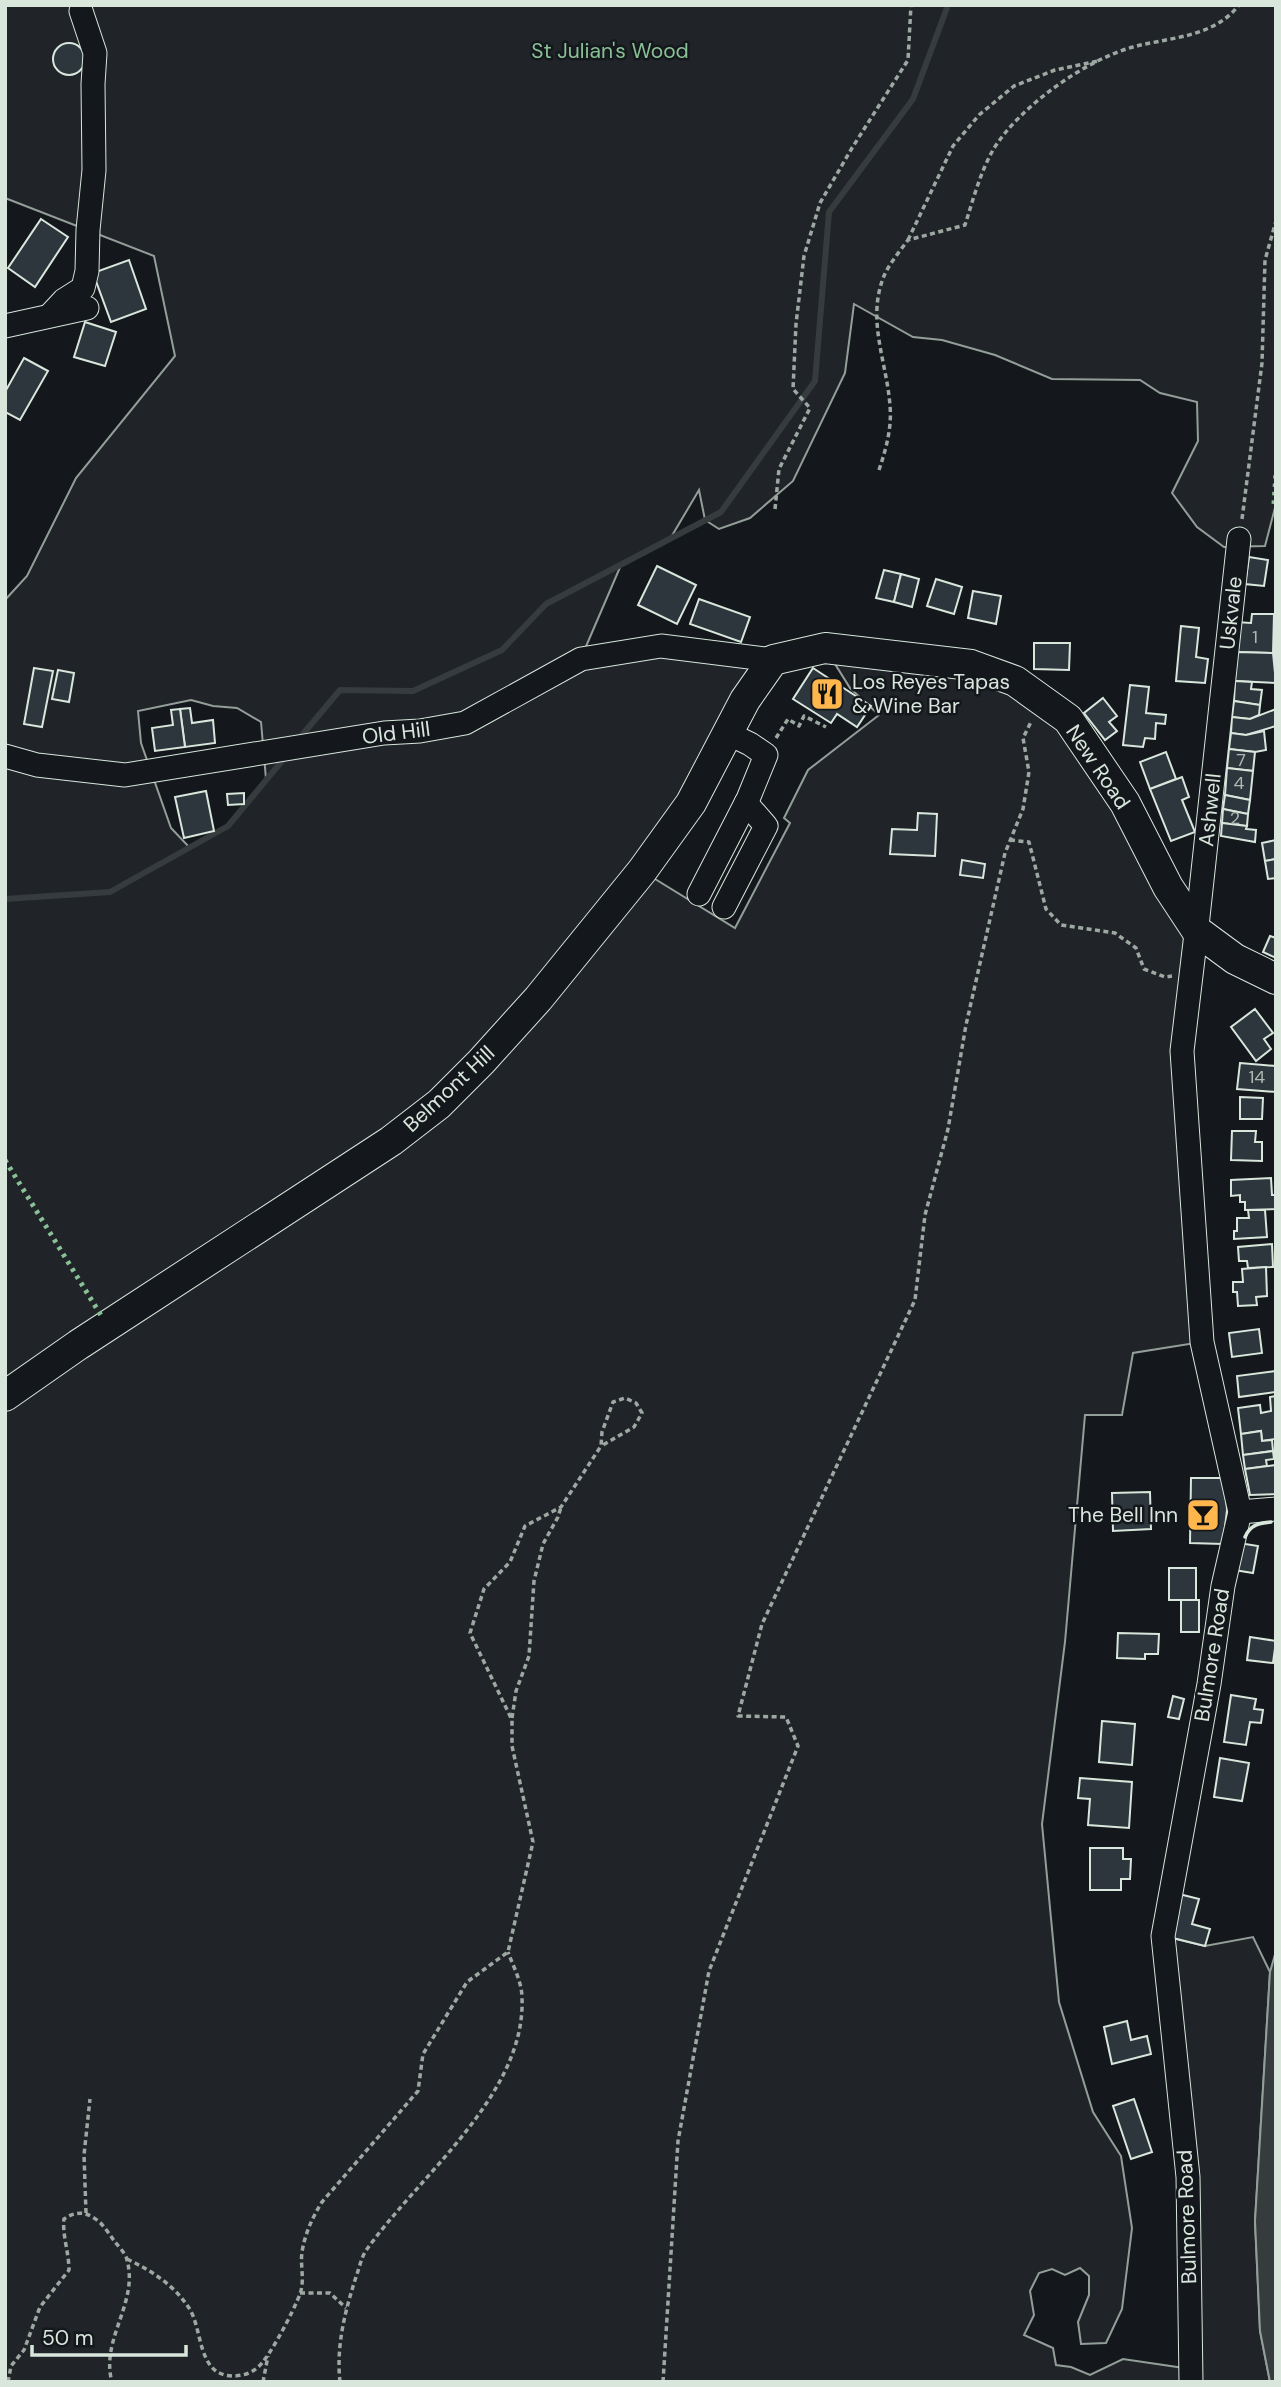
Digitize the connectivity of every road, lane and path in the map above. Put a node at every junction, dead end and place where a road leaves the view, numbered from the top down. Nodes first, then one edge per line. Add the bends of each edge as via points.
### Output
1 (911, 5) edge
2 (1239, 5) edge
3 (81, 11) dead end
4 (1105, 59) junction
5 (1276, 221) edge
6 (908, 240) junction
7 (87, 307) dead end
8 (50, 315) junction
9 (5, 326) edge
10 (879, 470) dead end
11 (775, 509) dead end
12 (1239, 539) joint
13 (773, 660) junction
14 (1223, 688) joint
15 (1041, 700) junction
16 (826, 727) dead end
17 (727, 733) junction
18 (766, 755) junction
19 (5, 756) edge
20 (746, 803) junction
21 (1010, 841) junction
22 (699, 894) dead end
23 (724, 907) dead end
24 (1197, 931) junction
25 (1192, 972) junction
26 (1276, 979) edge
27 (5, 1396) edge
28 (601, 1446) junction
29 (561, 1507) junction
30 (1276, 1509) edge
31 (1240, 1512) junction
32 (512, 1720) junction
33 (508, 1952) junction
34 (90, 2099) dead end
35 (86, 2213) junction
36 (127, 2259) junction
37 (300, 2293) junction
38 (346, 2308) junction
39 (269, 2354) junction
40 (8, 2382) edge
41 (112, 2382) edge
42 (263, 2382) edge
43 (340, 2382) edge
44 (663, 2382) edge
45 (1191, 2382) edge

1 - 11 path via 908,60 820,203 804,257 793,389 810,408 779,470
2 - 4 path via 1204,32 1130,48
3 - 8 street via 95,53 94,170 86,271 83,288
4 - 6 path via 1057,85 1024,112 993,150 965,225
4 - 6 path via 1055,70 1014,86 979,115 953,146
5 - 12 path via 1265,260 1262,363
6 - 10 path via 884,275 877,303 877,337 890,407 888,441
7 - 8 street
8 - 9 street
12 - 14 street, Uskvale
13 - 15 main road, New Road via 825,648 925,658 971,665 1015,681
13 - 17 main road, Belmont Hill
13 - 19 street, Old Hill via 661,646 581,659 465,723 125,775 37,765
14 - 24 street, Ashwell
15 - 21 path via 1023,738 1029,772 1023,809
15 - 24 main road, New Road via 1068,719 1118,793
16 - 18 path via 804,716 799,726 788,719
17 - 18 street
17 - 27 main road, Belmont Hill via 691,803 642,871 538,999 439,1104 391,1141
18 - 20 street
20 - 22 street
20 - 23 street via 766,826
21 - 25 path via 1029,842 1046,909 1061,925 1115,933 1136,948 1143,969 1166,977
21 - 44 path via 925,1215 915,1300 762,1624 738,1716 786,1717 798,1746 709,1971 678,2141
24 - 25 street, Bulmore Road
24 - 26 main road, New Road via 1234,959
25 - 31 street, Bulmore Road via 1182,1051 1201,1332
28 - 28 path via 613,1402 625,1398 636,1403 642,1413 634,1427
28 - 29 path
29 - 32 path via 543,1544 534,1581 529,1656 516,1691
29 - 32 path via 525,1526 510,1562 484,1589 470,1633
30 - 31 street
31 - 45 street, Bulmore Road via 1223,1586 1164,1936 1188,2177
32 - 33 path via 512,1746 533,1843
33 - 37 path via 467,1982 423,2053 418,2091 311,2220 302,2254
33 - 38 path via 522,1996 521,2029 513,2057 478,2115 364,2254
34 - 35 path via 84,2155
35 - 36 path via 97,2219
35 - 40 path via 64,2219 69,2270 40,2307 24,2350 10,2366
36 - 39 path via 155,2272 176,2292 191,2311 206,2359 215,2370 229,2376 246,2375
36 - 41 path via 129,2295 112,2340
37 - 38 path via 330,2293
37 - 39 path
38 - 43 path via 338,2362
39 - 42 path

